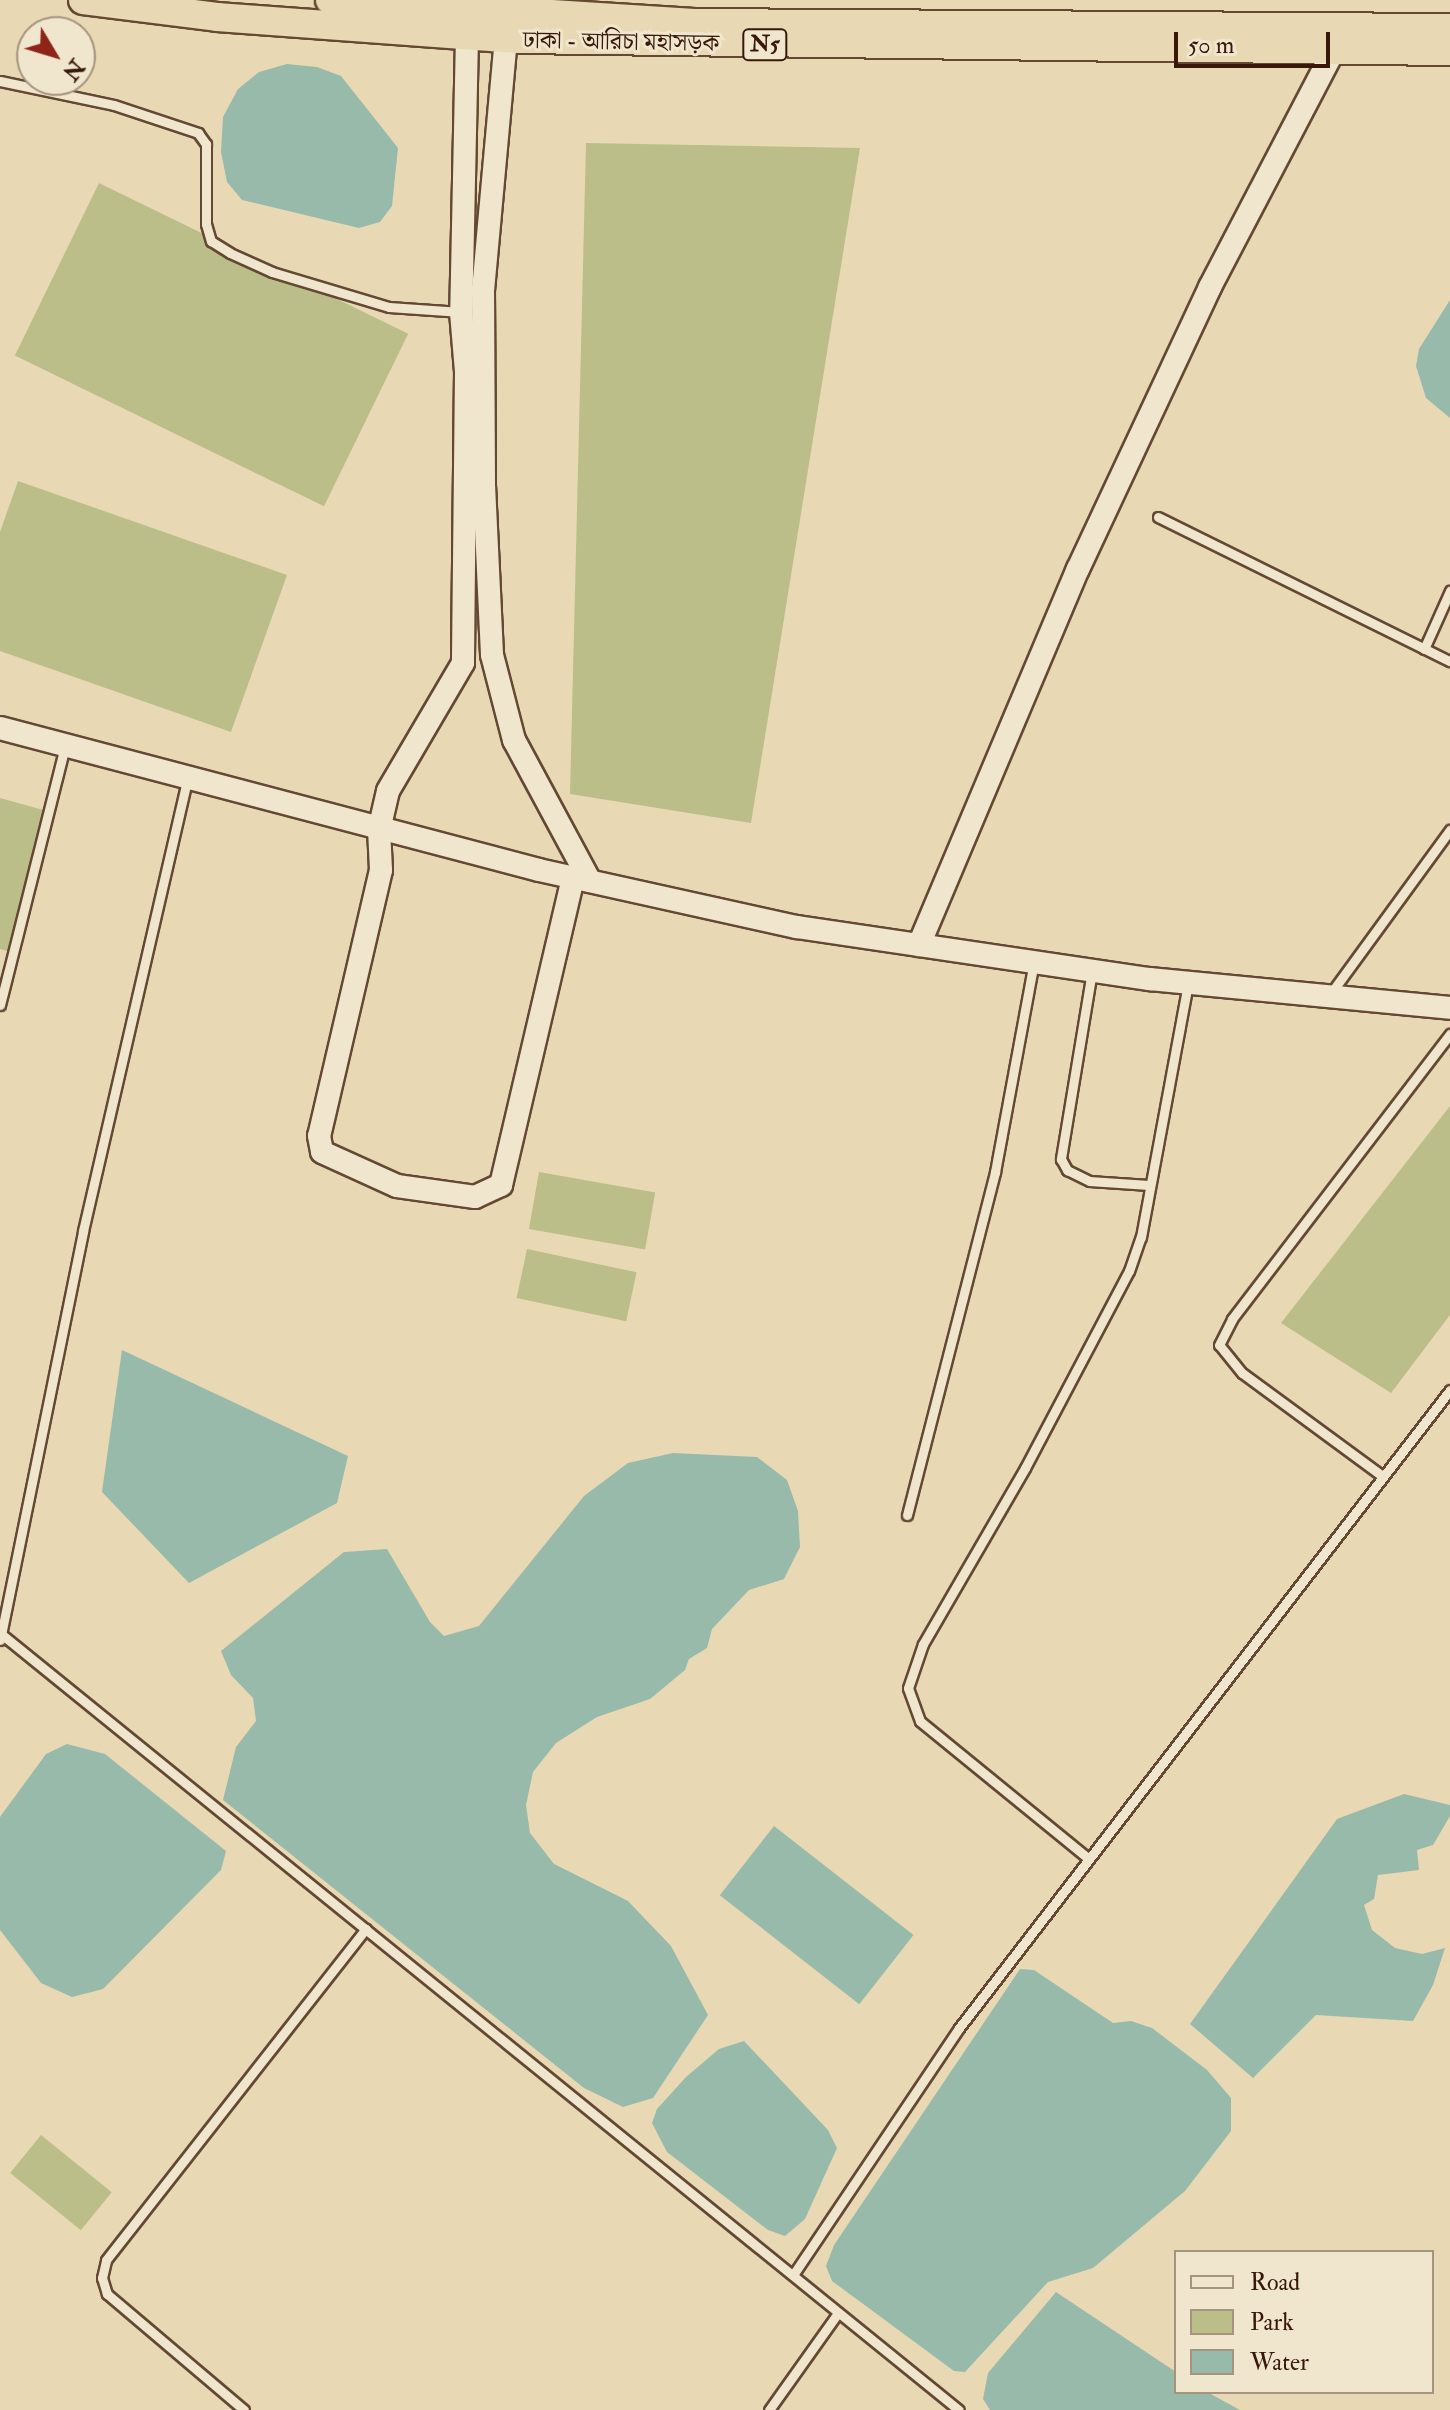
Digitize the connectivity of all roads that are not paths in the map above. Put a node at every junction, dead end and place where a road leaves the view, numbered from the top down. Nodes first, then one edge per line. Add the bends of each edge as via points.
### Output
1 (83, 0) edge
2 (330, 0) edge
3 (1450, 28) edge
4 (467, 36) junction
5 (506, 38) junction
6 (1334, 50) junction
7 (1450, 51) edge
8 (0, 81) edge
9 (461, 312) junction
10 (1158, 517) dead end
11 (1450, 591) edge
12 (1424, 649) junction
13 (1450, 661) edge
14 (0, 728) edge
15 (65, 747) junction
16 (187, 780) junction
17 (379, 829) junction
18 (1450, 830) edge
19 (582, 880) junction
20 (919, 945) junction
21 (1034, 962) junction
22 (1092, 971) junction
23 (1188, 983) junction
24 (1329, 996) junction
25 (0, 1005) edge
26 (1450, 1008) edge
27 (1450, 1034) edge
28 (1148, 1185) junction
29 (1450, 1390) edge
30 (1381, 1475) junction
31 (907, 1515) dead end
32 (1, 1636) edge
33 (1089, 1859) junction
34 (366, 1929) junction
35 (793, 2275) junction
36 (838, 2313) junction
37 (244, 2410) edge
38 (769, 2410) edge
39 (959, 2410) edge

1 - 4 highway, ঢাকা - আরিচা মহাসড়ক / N5 via 217,17
2 - 3 highway, N5 via 692,23
4 - 5 highway, ঢাকা - আরিচা মহাসড়ক / N5
4 - 9 street
5 - 6 highway, ঢাকা - আরিচা মহাসড়ক / N5
5 - 19 street via 483,289 492,655 514,740
6 - 7 highway, ঢাকা - আরিচা মহাসড়ক / N5
6 - 20 street via 1210,287 1078,569
8 - 9 lane via 114,105 198,133 206,144 206,224 211,241 230,253 272,272 389,307
9 - 17 street via 466,372 463,663 388,791
10 - 12 lane
11 - 12 lane
12 - 13 lane
14 - 15 street
15 - 16 street
15 - 25 lane
16 - 17 street
16 - 32 lane via 83,1231
17 - 19 street
17 - 19 street via 381,870 319,1136 322,1152 397,1186 475,1197 501,1185
18 - 24 lane
19 - 20 street via 797,927
20 - 21 street
21 - 22 street
21 - 31 lane via 995,1172
22 - 23 street
22 - 28 lane via 1061,1159 1067,1170 1090,1181
23 - 24 street
23 - 28 lane
24 - 26 street
27 - 30 lane via 1232,1319 1219,1345 1242,1373
28 - 33 lane via 1141,1237 1129,1271 1025,1468 923,1644 908,1688 920,1721
29 - 30 lane
30 - 33 lane
32 - 34 lane
33 - 35 lane via 959,2028
34 - 35 lane
34 - 37 lane via 106,2260 102,2278 107,2294
35 - 36 lane
36 - 38 lane
36 - 39 lane

